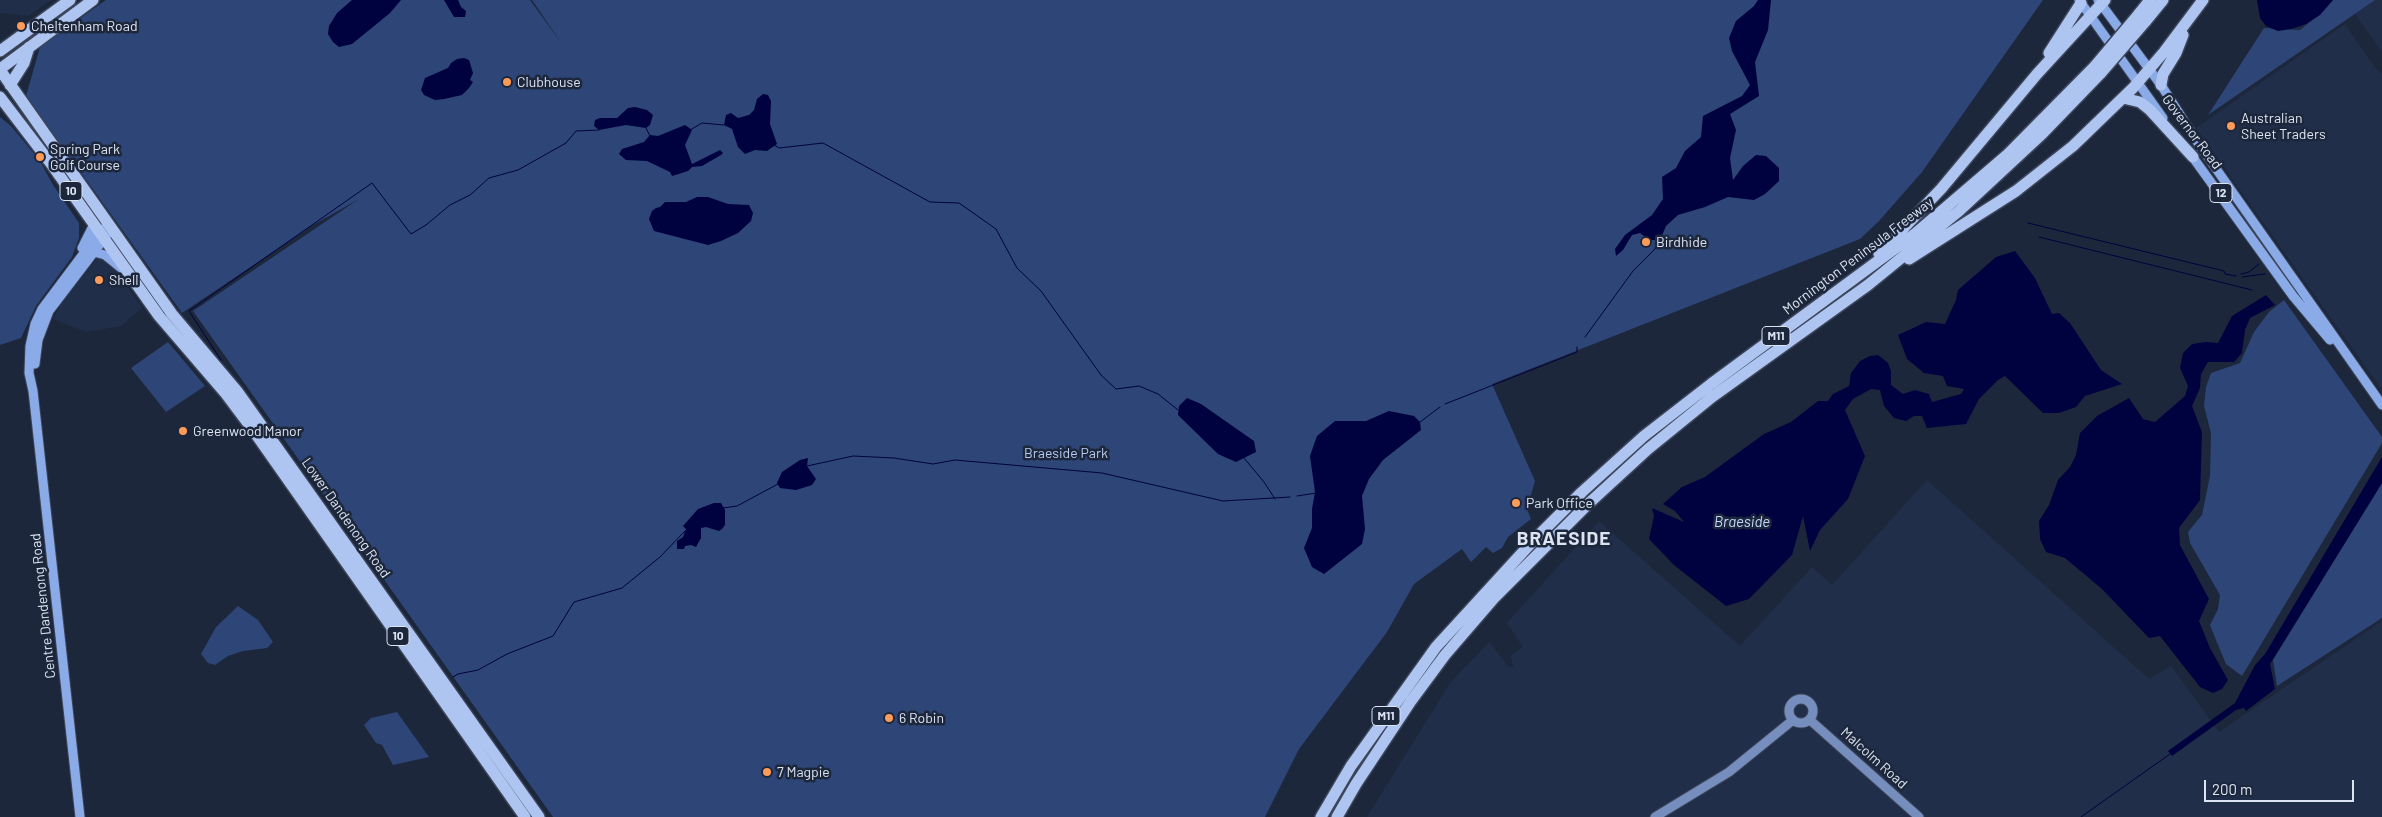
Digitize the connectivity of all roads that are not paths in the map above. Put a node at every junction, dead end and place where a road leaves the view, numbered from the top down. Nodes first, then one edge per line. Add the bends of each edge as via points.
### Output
1 (70, 0) edge
2 (93, 0) edge
3 (2150, 0) edge
4 (2163, 0) edge
5 (2203, 0) edge
6 (2102, 1) edge
7 (2080, 2) edge
8 (2090, 16) junction
9 (2142, 18) junction
10 (2190, 19) junction
11 (2, 46) edge
12 (29, 47) junction
13 (2098, 69) junction
14 (2149, 69) junction
15 (0, 70) edge
16 (2037, 74) junction
17 (2138, 82) junction
18 (10, 85) junction
19 (2161, 85) junction
20 (0, 97) edge
21 (2123, 98) junction
22 (0, 105) edge
23 (11, 112) junction
24 (2193, 157) junction
25 (103, 229) junction
26 (94, 252) junction
27 (1860, 275) junction
28 (131, 277) junction
29 (1868, 285) junction
30 (2360, 374) junction
31 (33, 391) junction
32 (2382, 405) edge
33 (1466, 622) junction
34 (1792, 720) junction
35 (1810, 720) junction
36 (80, 817) edge
37 (525, 817) edge
38 (539, 817) edge
39 (1321, 817) edge
40 (1337, 817) edge
41 (1655, 817) edge
42 (1919, 817) edge

1 - 11 highway
2 - 12 highway
3 - 9 highway, Mornington Peninsula Freeway / M11
4 - 9 highway, Mornington Peninsula Freeway / M11
5 - 10 highway
6 - 8 highway
6 - 14 main road, Governor Road / 12
7 - 8 main road, Governor Road / 12
7 - 16 highway
8 - 16 highway
8 - 17 main road, Governor Road / 12
9 - 13 highway, Mornington Peninsula Freeway / M11, bridge
10 - 14 highway
10 - 19 highway via 2163,74
12 - 15 highway
12 - 18 highway via 24,63
13 - 27 highway, Mornington Peninsula Freeway / M11 via 1985,175
13 - 29 highway, Mornington Peninsula Freeway / M11 via 2043,133 1988,185
14 - 17 highway
14 - 19 main road, Governor Road / 12
15 - 18 highway, Lower Dandenong Road / 10
16 - 27 highway via 1941,190
17 - 21 highway
17 - 24 main road, Governor Road / 12
18 - 25 highway, Lower Dandenong Road / 10
19 - 30 main road, Governor Road / 12
20 - 23 highway, Lower Dandenong Road / 10
21 - 24 highway via 2140,102 2150,110
21 - 29 highway via 2073,146 2016,191
22 - 23 highway
23 - 25 highway, Lower Dandenong Road / 10
24 - 30 main road, Governor Road / 12 via 2293,296
25 - 26 main road, Centre Dandenong Road
25 - 28 highway, Lower Dandenong Road / 10
25 - 31 main road, Centre Dandenong Road via 45,303 34,324 29,353
25 - 38 highway, Lower Dandenong Road / 10 via 237,391
26 - 28 main road via 109,257
26 - 31 main road, Centre Dandenong Road via 44,320 35,355
27 - 33 highway, Mornington Peninsula Freeway / M11 via 1644,436 1534,541
28 - 37 highway, Lower Dandenong Road / 10 via 168,328 253,430
29 - 33 highway, Mornington Peninsula Freeway / M11 via 1712,397 1648,449
30 - 32 main road, Governor Road / 12
31 - 36 main road, Centre Dandenong Road
33 - 39 highway, Mornington Peninsula Freeway / M11 via 1436,647 1352,766
33 - 40 highway, Mornington Peninsula Freeway / M11
34 - 35 street via 1802,724
34 - 35 street via 1790,707 1794,701 1802,699 1813,708
34 - 41 street via 1708,787
35 - 42 street, Malcolm Road

